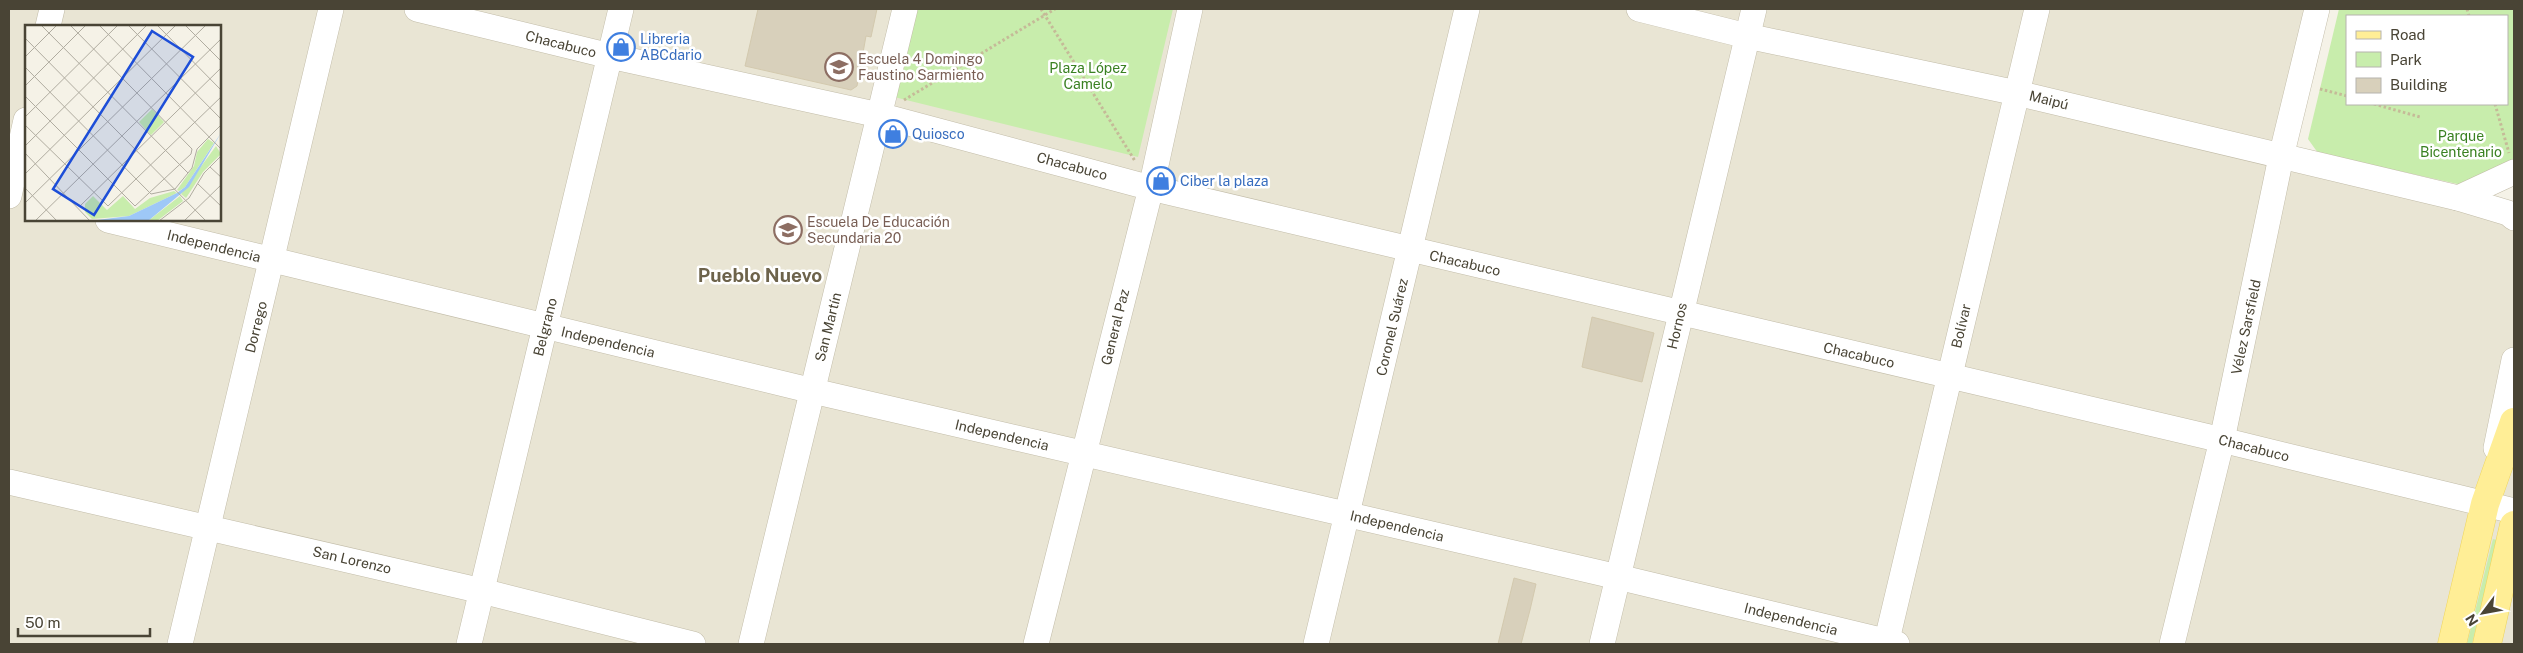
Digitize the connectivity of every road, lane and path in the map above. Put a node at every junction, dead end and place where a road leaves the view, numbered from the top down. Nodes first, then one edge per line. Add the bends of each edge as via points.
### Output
1 (52, 9) edge
2 (331, 9) edge
3 (417, 9) edge
4 (621, 9) edge
5 (905, 9) edge
6 (1041, 9) edge
7 (1055, 9) edge
8 (1190, 9) edge
9 (1467, 9) edge
10 (1638, 9) edge
11 (1754, 9) edge
12 (2037, 9) edge
13 (2317, 9) edge
14 (1045, 15) junction
15 (48, 25) edge
16 (1747, 36) junction
17 (610, 56) junction
18 (2322, 80) dead end
19 (2320, 89) junction
20 (2017, 93) junction
21 (2346, 96) edge
22 (2318, 97) dead end
23 (2378, 105) edge
24 (2495, 105) edge
25 (880, 115) junction
26 (2420, 117) dead end
27 (25, 124) edge
28 (2281, 157) junction
29 (2512, 165) edge
30 (1150, 188) junction
31 (9, 196) edge
32 (2458, 198) junction
33 (25, 200) edge
34 (2514, 218) edge
35 (112, 221) edge
36 (1410, 250) junction
37 (272, 260) junction
38 (1680, 313) junction
39 (546, 327) junction
40 (2514, 360) edge
41 (1950, 376) junction
42 (813, 391) junction
43 (2514, 422) edge
44 (2222, 440) junction
45 (1082, 453) junction
46 (9, 482) edge
47 (2485, 504) junction
48 (2514, 511) edge
49 (1347, 514) junction
50 (2514, 525) edge
51 (207, 526) junction
52 (1618, 577) junction
53 (482, 591) junction
54 (1890, 643) edge
55 (180, 644) edge
56 (469, 644) edge
57 (693, 644) edge
58 (751, 644) edge
59 (1036, 644) edge
60 (1316, 644) edge
61 (1602, 644) edge
62 (2172, 644) edge
63 (2452, 644) edge
64 (2487, 644) edge

1 - 15 street
2 - 37 street, Dorrego
3 - 17 street, Chacabuco
4 - 17 street, Belgrano
5 - 25 street, San Martín
6 - 14 path
7 - 14 path
8 - 30 street, General Paz
9 - 36 street, Coronel Suárez
10 - 16 street, Maipú
11 - 16 street, Hornos
12 - 20 street, Bolívar
13 - 28 street, Vélez Sarsfield
14 - 25 path
14 - 30 path
16 - 20 street, Maipú
16 - 38 street, Hornos
17 - 25 street, Chacabuco
17 - 39 street, Belgrano
18 - 19 path
19 - 21 path
19 - 22 path
20 - 28 street, Maipú
20 - 41 street, Bolívar
23 - 26 path
24 - 29 path
25 - 30 street, Chacabuco
25 - 42 street, San Martín
27 - 31 street
28 - 32 street, Maipú
28 - 44 street, Vélez Sarsfield
29 - 32 street
30 - 36 street, Chacabuco
30 - 45 street, General Paz
31 - 33 street
32 - 34 street, Maipú via 2508,213
35 - 37 street, Independencia
36 - 38 street, Chacabuco
36 - 49 street, Coronel Suárez
37 - 39 street, Independencia
37 - 51 street, Dorrego
38 - 41 street, Chacabuco
38 - 52 street, Hornos
39 - 42 street, Independencia
39 - 53 street, Belgrano
40 - 47 street
41 - 44 street, Chacabuco
41 - 54 street, Bolívar
42 - 45 street, Independencia
42 - 58 street, San Martín
43 - 47 main road
44 - 47 street, Chacabuco
44 - 62 street, Vélez Sarsfield
45 - 49 street, Independencia
45 - 59 street, General Paz
46 - 51 street, San Lorenzo
47 - 48 street, Chacabuco
47 - 63 main road
49 - 52 street, Independencia
49 - 60 street, Coronel Suárez
50 - 64 main road
51 - 53 street, San Lorenzo
51 - 55 street, Dorrego
52 - 54 street, Independencia
52 - 61 street, Hornos
53 - 56 street, Belgrano
53 - 57 street, San Lorenzo

